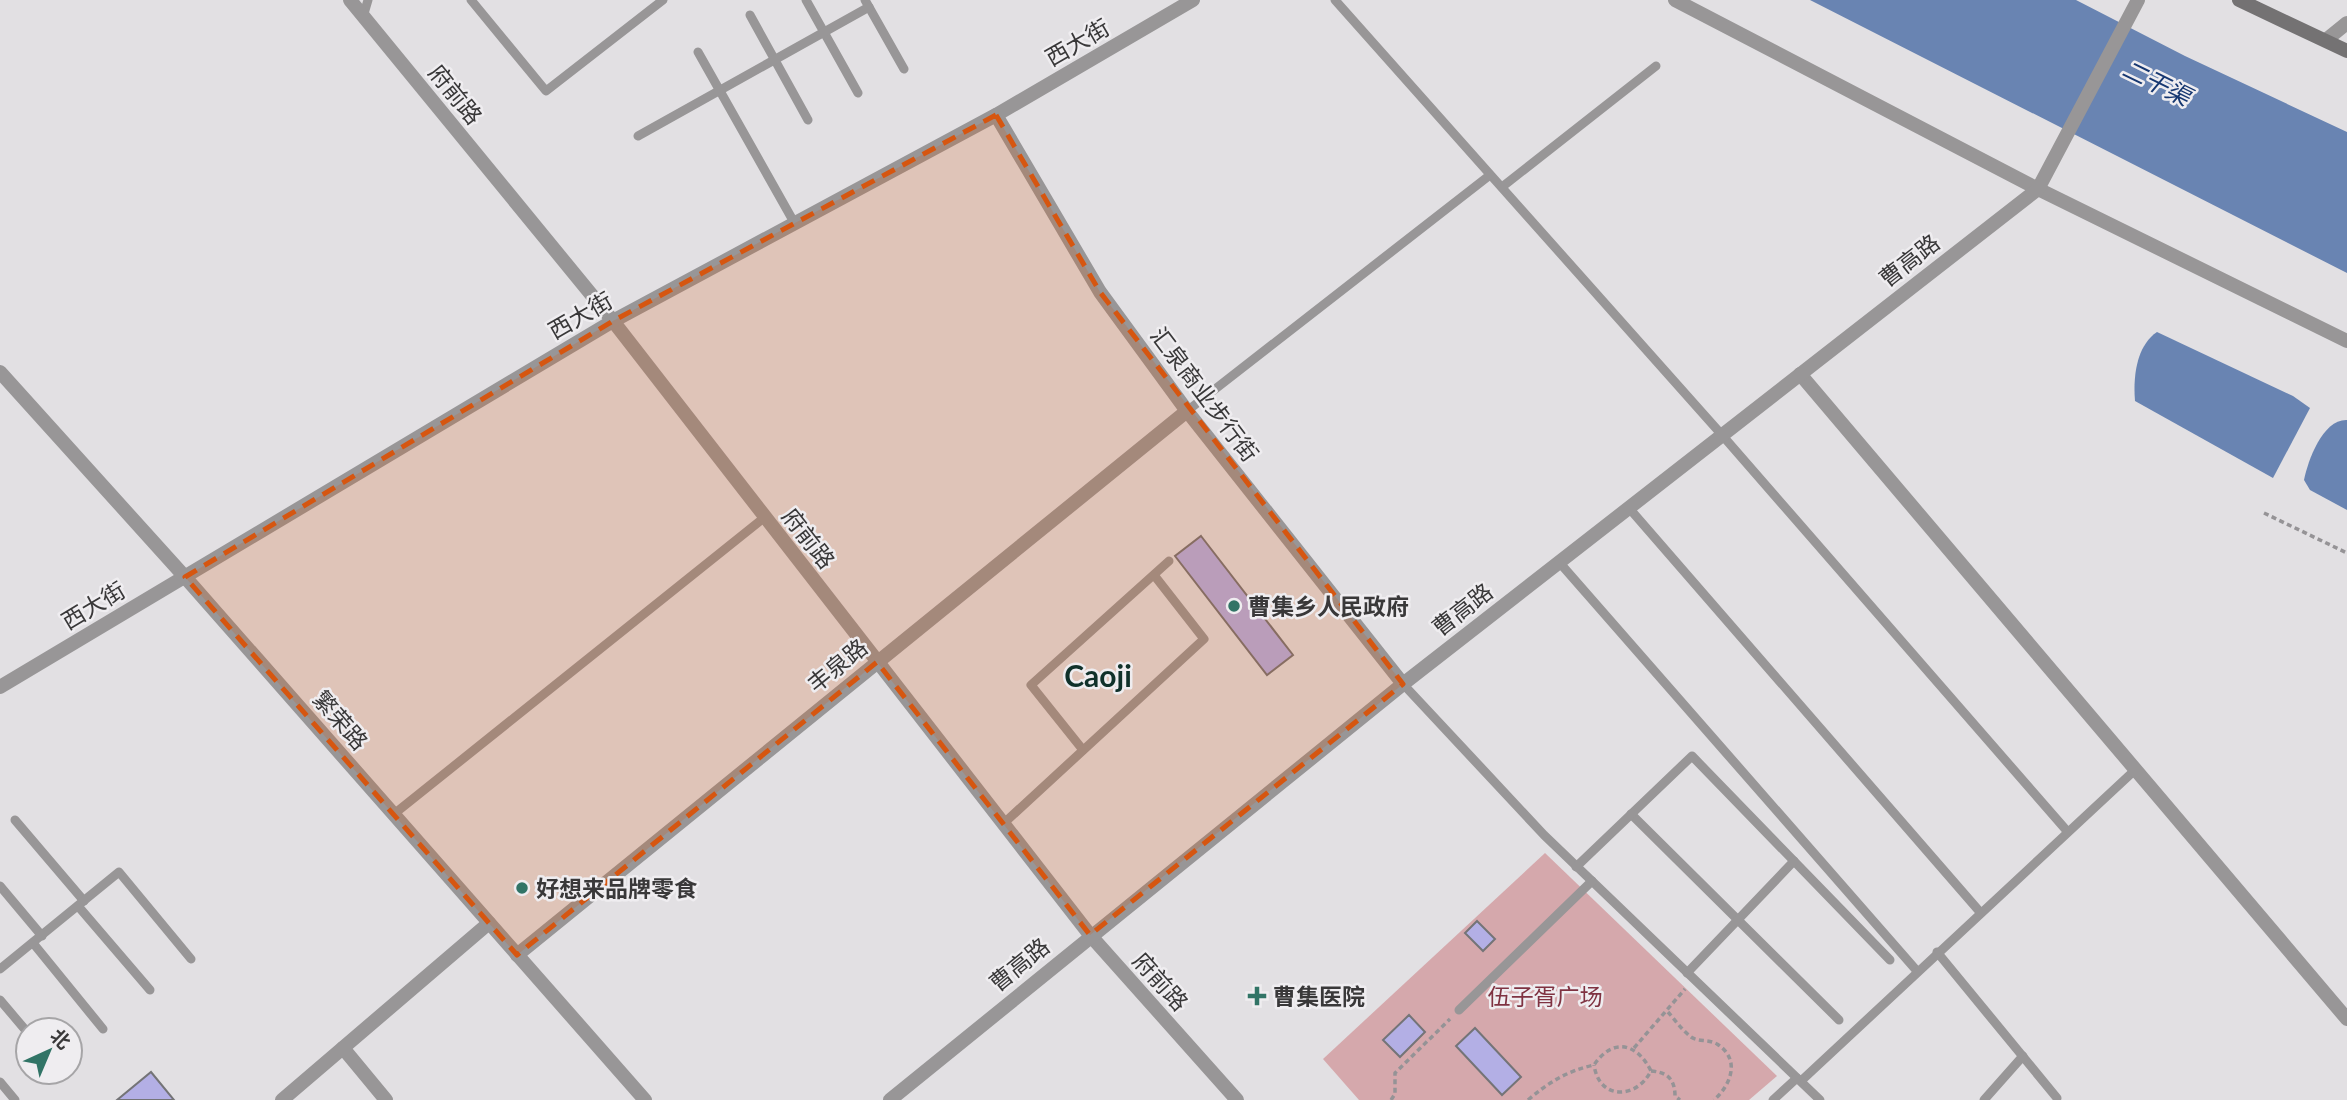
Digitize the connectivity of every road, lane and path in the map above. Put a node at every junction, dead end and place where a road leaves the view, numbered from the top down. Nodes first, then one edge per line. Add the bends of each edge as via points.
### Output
1 (350, 0) edge
2 (368, 0) edge
3 (471, 0) edge
4 (663, 0) edge
5 (806, 0) edge
6 (1193, 0) edge
7 (1335, 0) edge
8 (1675, 0) edge
9 (2138, 0) edge
10 (2239, 0) edge
11 (867, 3) edge
12 (750, 15) dead end
13 (363, 17) junction
14 (2347, 23) edge
15 (824, 32) junction
16 (2326, 40) junction
17 (2347, 51) edge
18 (698, 52) dead end
19 (775, 59) junction
20 (1656, 65) dead end
21 (904, 69) dead end
22 (720, 90) junction
23 (858, 93) dead end
24 (996, 115) junction
25 (808, 120) dead end
26 (638, 136) dead end
27 (1490, 174) junction
28 (1502, 187) junction
29 (2038, 189) junction
30 (795, 224) junction
31 (613, 321) junction
32 (2347, 341) edge
33 (0, 372) edge
34 (1800, 374) junction
35 (1187, 411) junction
36 (1722, 435) junction
37 (1629, 508) junction
38 (2264, 513) dead end
39 (765, 517) junction
40 (2347, 553) edge
41 (1169, 561) dead end
42 (1559, 562) junction
43 (1154, 575) junction
44 (185, 576) junction
45 (877, 662) junction
46 (1403, 684) junction
47 (0, 687) edge
48 (1083, 750) junction
49 (2136, 770) junction
50 (394, 814) junction
51 (1631, 814) junction
52 (15, 820) dead end
53 (1003, 824) junction
54 (2067, 831) junction
55 (1794, 861) junction
56 (1576, 867) junction
57 (1592, 881) junction
58 (0, 886) edge
59 (81, 903) junction
60 (1980, 912) junction
61 (1738, 920) junction
62 (489, 923) junction
63 (1090, 935) junction
64 (42, 936) junction
65 (33, 943) junction
66 (1937, 952) junction
67 (517, 955) junction
68 (191, 959) dead end
69 (1890, 960) dead end
70 (0, 969) edge
71 (1917, 971) junction
72 (1689, 975) junction
73 (150, 990) dead end
74 (0, 1000) edge
75 (1459, 1010) joint
76 (1668, 1012) junction
77 (14, 1016) edge
78 (2347, 1019) edge
79 (1839, 1020) dead end
80 (103, 1029) dead end
81 (343, 1048) junction
82 (1634, 1048) junction
83 (2023, 1056) junction
84 (1594, 1065) junction
85 (1651, 1071) junction
86 (1799, 1079) junction
87 (0, 1082) edge
88 (2057, 1098) edge
89 (15, 1100) edge
90 (282, 1100) edge
91 (386, 1100) edge
92 (645, 1100) edge
93 (890, 1100) edge
94 (1237, 1100) edge
95 (1391, 1100) edge
96 (1528, 1100) edge
97 (1679, 1100) edge
98 (1714, 1100) edge
99 (1773, 1100) edge
100 (1820, 1100) edge
101 (1984, 1100) edge

1 - 13 street, 府前路
2 - 13 lane
3 - 4 lane via 546,92
5 - 15 lane
6 - 24 street, 西大街
7 - 27 lane
8 - 29 street
9 - 29 street, 曹高路
10 - 16 main road
11 - 15 lane
11 - 21 lane
12 - 19 lane
13 - 31 street, 府前路
14 - 16 street
15 - 19 lane
15 - 23 lane
16 - 17 main road
18 - 22 lane
19 - 22 lane
19 - 25 lane
20 - 28 lane
22 - 26 lane
22 - 30 lane
24 - 30 street, 西大街
24 - 35 street, 汇泉商业步行街 via 1100,292
27 - 28 lane
27 - 35 lane
28 - 36 lane
29 - 32 street
29 - 34 street, 曹高路
30 - 31 street, 西大街
31 - 39 street, 府前路
31 - 44 street, 西大街
33 - 44 street, 繁荣路
34 - 36 street, 曹高路
34 - 49 street
35 - 45 street, 丰泉路
35 - 46 street, 汇泉商业步行街
36 - 37 street, 曹高路
36 - 54 lane
37 - 42 street, 曹高路
37 - 60 lane
38 - 40 path
39 - 45 street, 府前路
39 - 50 lane
41 - 43 lane
42 - 46 street, 曹高路
42 - 71 lane
43 - 48 lane via 1204,639
43 - 48 lane via 1031,685
44 - 47 street, 西大街
44 - 50 street, 繁荣路
45 - 53 street, 府前路
45 - 67 street, 丰泉路
46 - 56 lane
46 - 63 street, 曹高路
48 - 53 lane
49 - 54 lane
49 - 78 street
50 - 62 street, 繁荣路
51 - 55 lane via 1692,756
51 - 56 lane
51 - 61 lane
52 - 59 lane
53 - 63 street, 府前路
54 - 60 lane
55 - 61 lane
55 - 69 lane
56 - 57 lane
57 - 72 lane
57 - 75 lane
58 - 64 lane
59 - 64 lane
59 - 68 lane via 119,872
59 - 73 lane
60 - 66 lane
61 - 72 lane
61 - 79 lane
62 - 67 street, 繁荣路
62 - 81 street
63 - 93 street, 曹高路
63 - 94 street, 府前路
64 - 65 lane
65 - 70 lane
65 - 80 lane
66 - 71 lane
66 - 83 lane
67 - 92 street, 繁荣路
71 - 86 lane
72 - 76 path
72 - 86 lane
74 - 77 lane
75 - 95 path via 1395,1073
76 - 82 path
76 - 98 path via 1694,1039 1720,1046 1727,1055 1730,1081
81 - 90 street
81 - 91 street
82 - 84 path via 1610,1050
82 - 85 path
83 - 88 lane
83 - 101 lane
84 - 85 path via 1596,1078 1616,1095 1646,1082
84 - 96 path via 1569,1071
85 - 97 path via 1667,1074
86 - 99 lane
86 - 100 lane
87 - 89 lane

